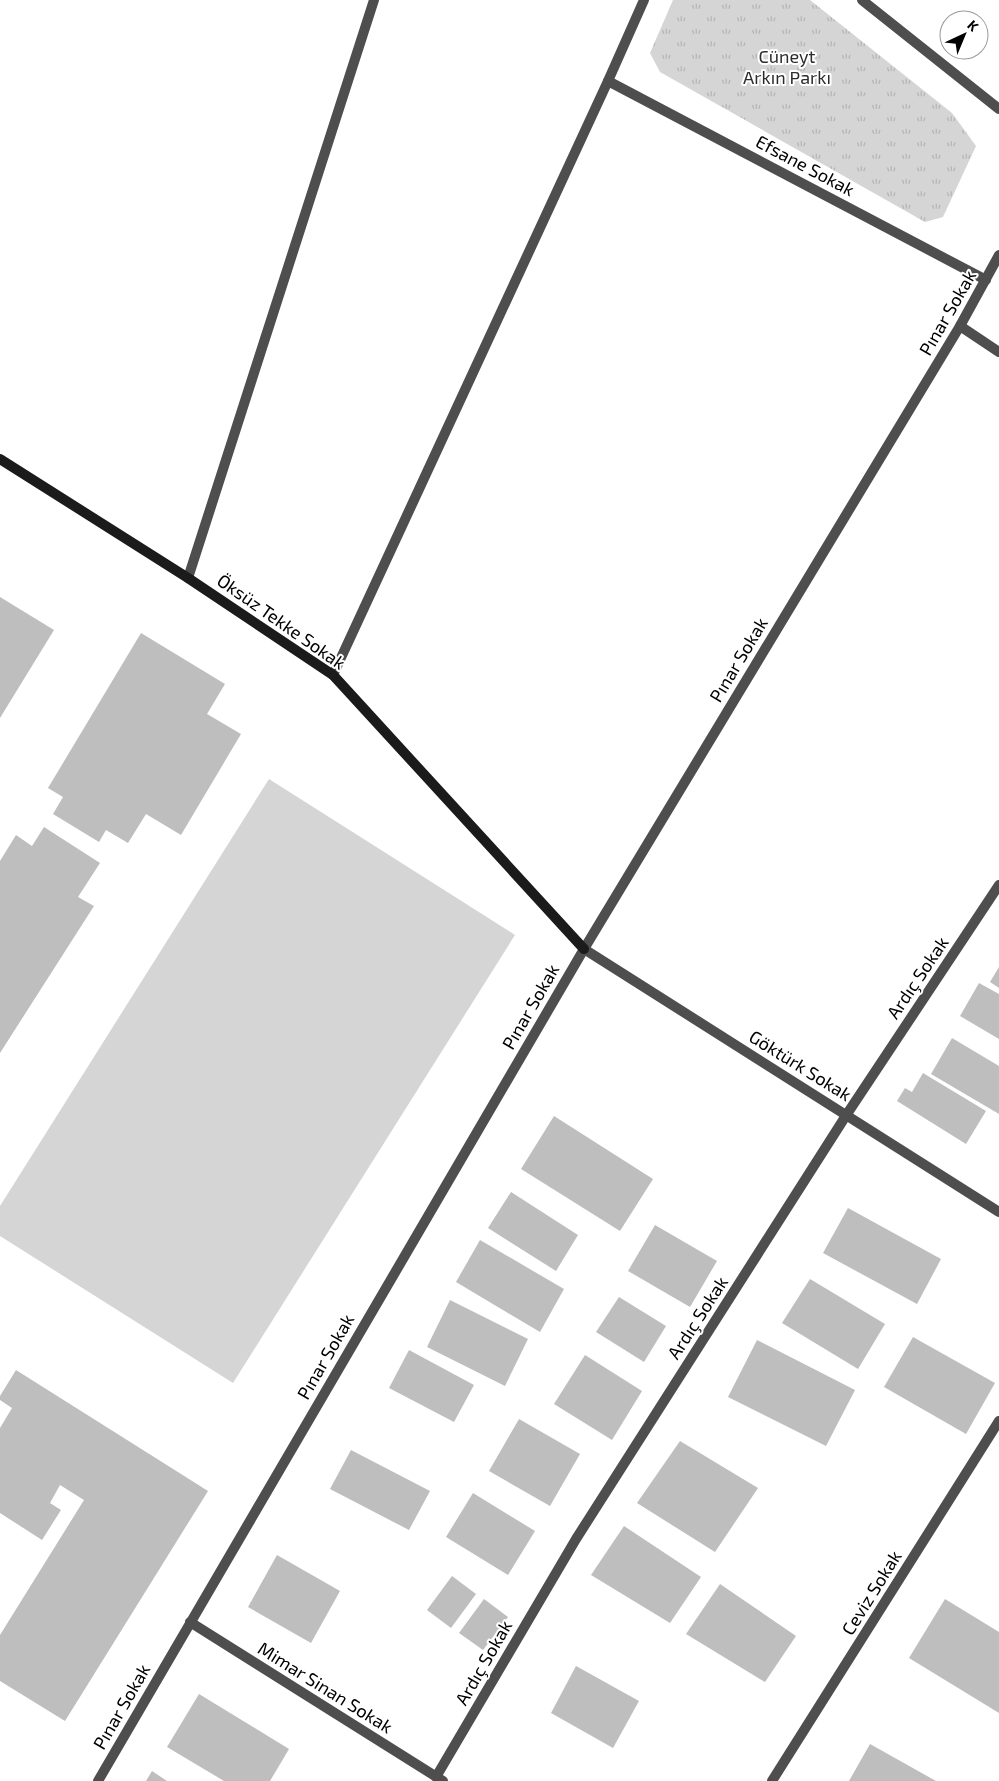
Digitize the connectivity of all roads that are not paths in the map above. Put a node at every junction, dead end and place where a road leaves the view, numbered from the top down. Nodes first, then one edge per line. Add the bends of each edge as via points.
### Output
1 (374, 0) edge
2 (644, 0) edge
3 (862, 0) edge
4 (608, 81) junction
5 (999, 109) edge
6 (999, 255) edge
7 (986, 280) junction
8 (960, 326) junction
9 (999, 352) edge
10 (0, 459) edge
11 (188, 578) junction
12 (333, 675) junction
13 (999, 885) edge
14 (584, 949) junction
15 (847, 1114) junction
16 (999, 1212) edge
17 (999, 1421) edge
18 (190, 1622) junction
19 (440, 1779) edge
20 (98, 1781) edge
21 (772, 1781) edge

1 - 11 street
2 - 4 street
3 - 5 street
4 - 7 street, Efsane Sokak
4 - 12 street
6 - 7 street, Pınar Sokak
7 - 8 street, Pınar Sokak
8 - 9 street
8 - 14 street, Pınar Sokak
10 - 11 main road, Öksüz Tekke Sokak
11 - 12 main road, Öksüz Tekke Sokak
12 - 14 main road, Öksüz Tekke Sokak
13 - 15 street, Ardıç Sokak
14 - 15 street, Göktürk Sokak
14 - 18 street, Pınar Sokak
15 - 16 street, Göktürk Sokak
15 - 19 street, Ardıç Sokak via 576,1539
17 - 21 street, Ceviz Sokak
18 - 19 street, Mimar Sinan Sokak
18 - 20 street, Pınar Sokak

